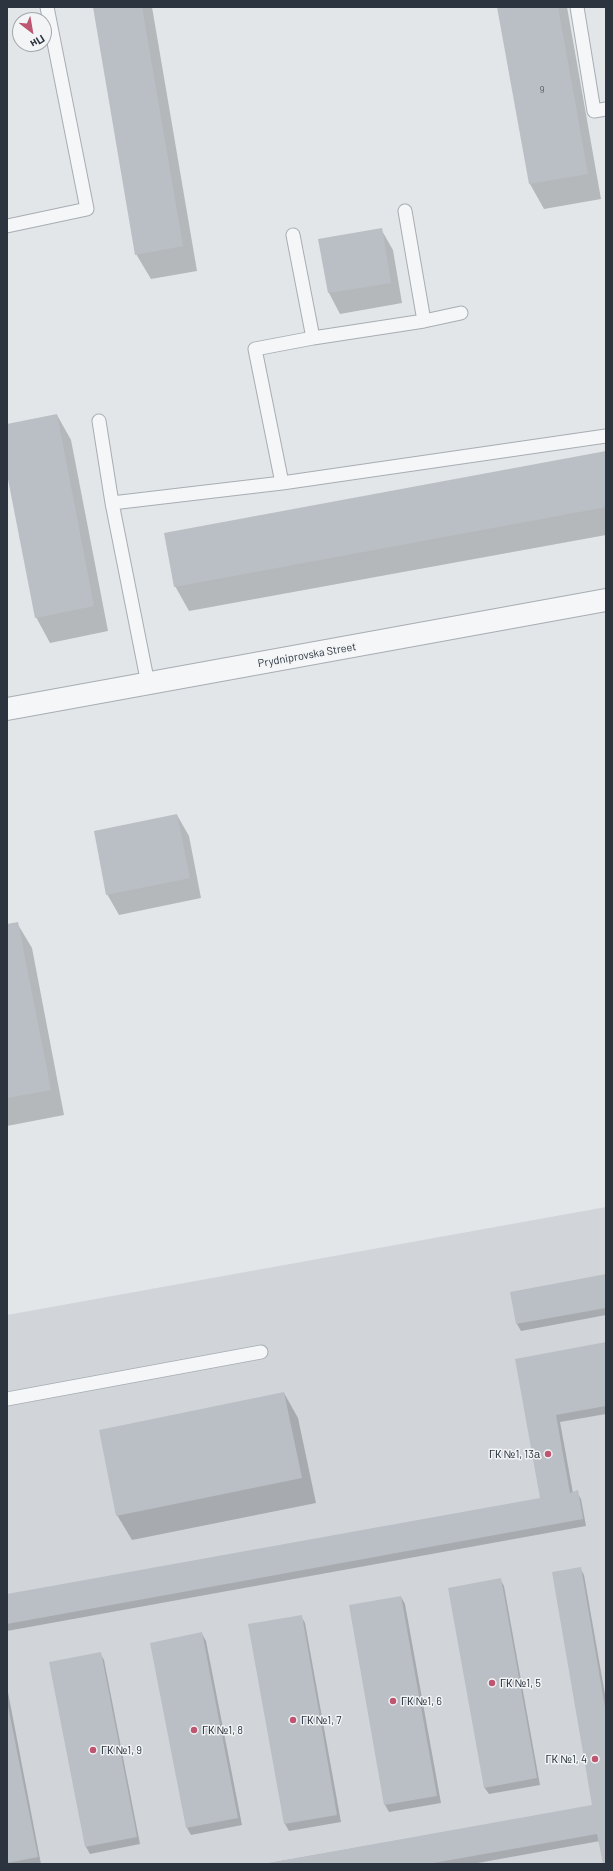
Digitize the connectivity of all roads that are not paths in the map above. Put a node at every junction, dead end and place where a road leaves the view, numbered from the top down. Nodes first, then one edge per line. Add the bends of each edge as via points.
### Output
1 (46, 7) edge
2 (578, 7) edge
3 (606, 109) edge
4 (405, 211) dead end
5 (7, 226) edge
6 (292, 235) dead end
7 (461, 313) dead end
8 (424, 321) junction
9 (313, 338) junction
10 (99, 421) dead end
11 (606, 436) edge
12 (282, 482) junction
13 (112, 503) junction
14 (606, 600) edge
15 (148, 684) junction
16 (7, 709) edge
17 (261, 1352) dead end
18 (7, 1399) edge

1 - 5 lane via 87,209
2 - 3 lane via 594,111
4 - 8 lane
6 - 9 lane
7 - 8 lane
8 - 9 lane
9 - 12 lane via 255,349
10 - 13 lane
11 - 12 lane
12 - 13 lane
13 - 15 lane
14 - 15 street, Prydniprovska Street
15 - 16 street, Prydniprovska Street
17 - 18 lane

